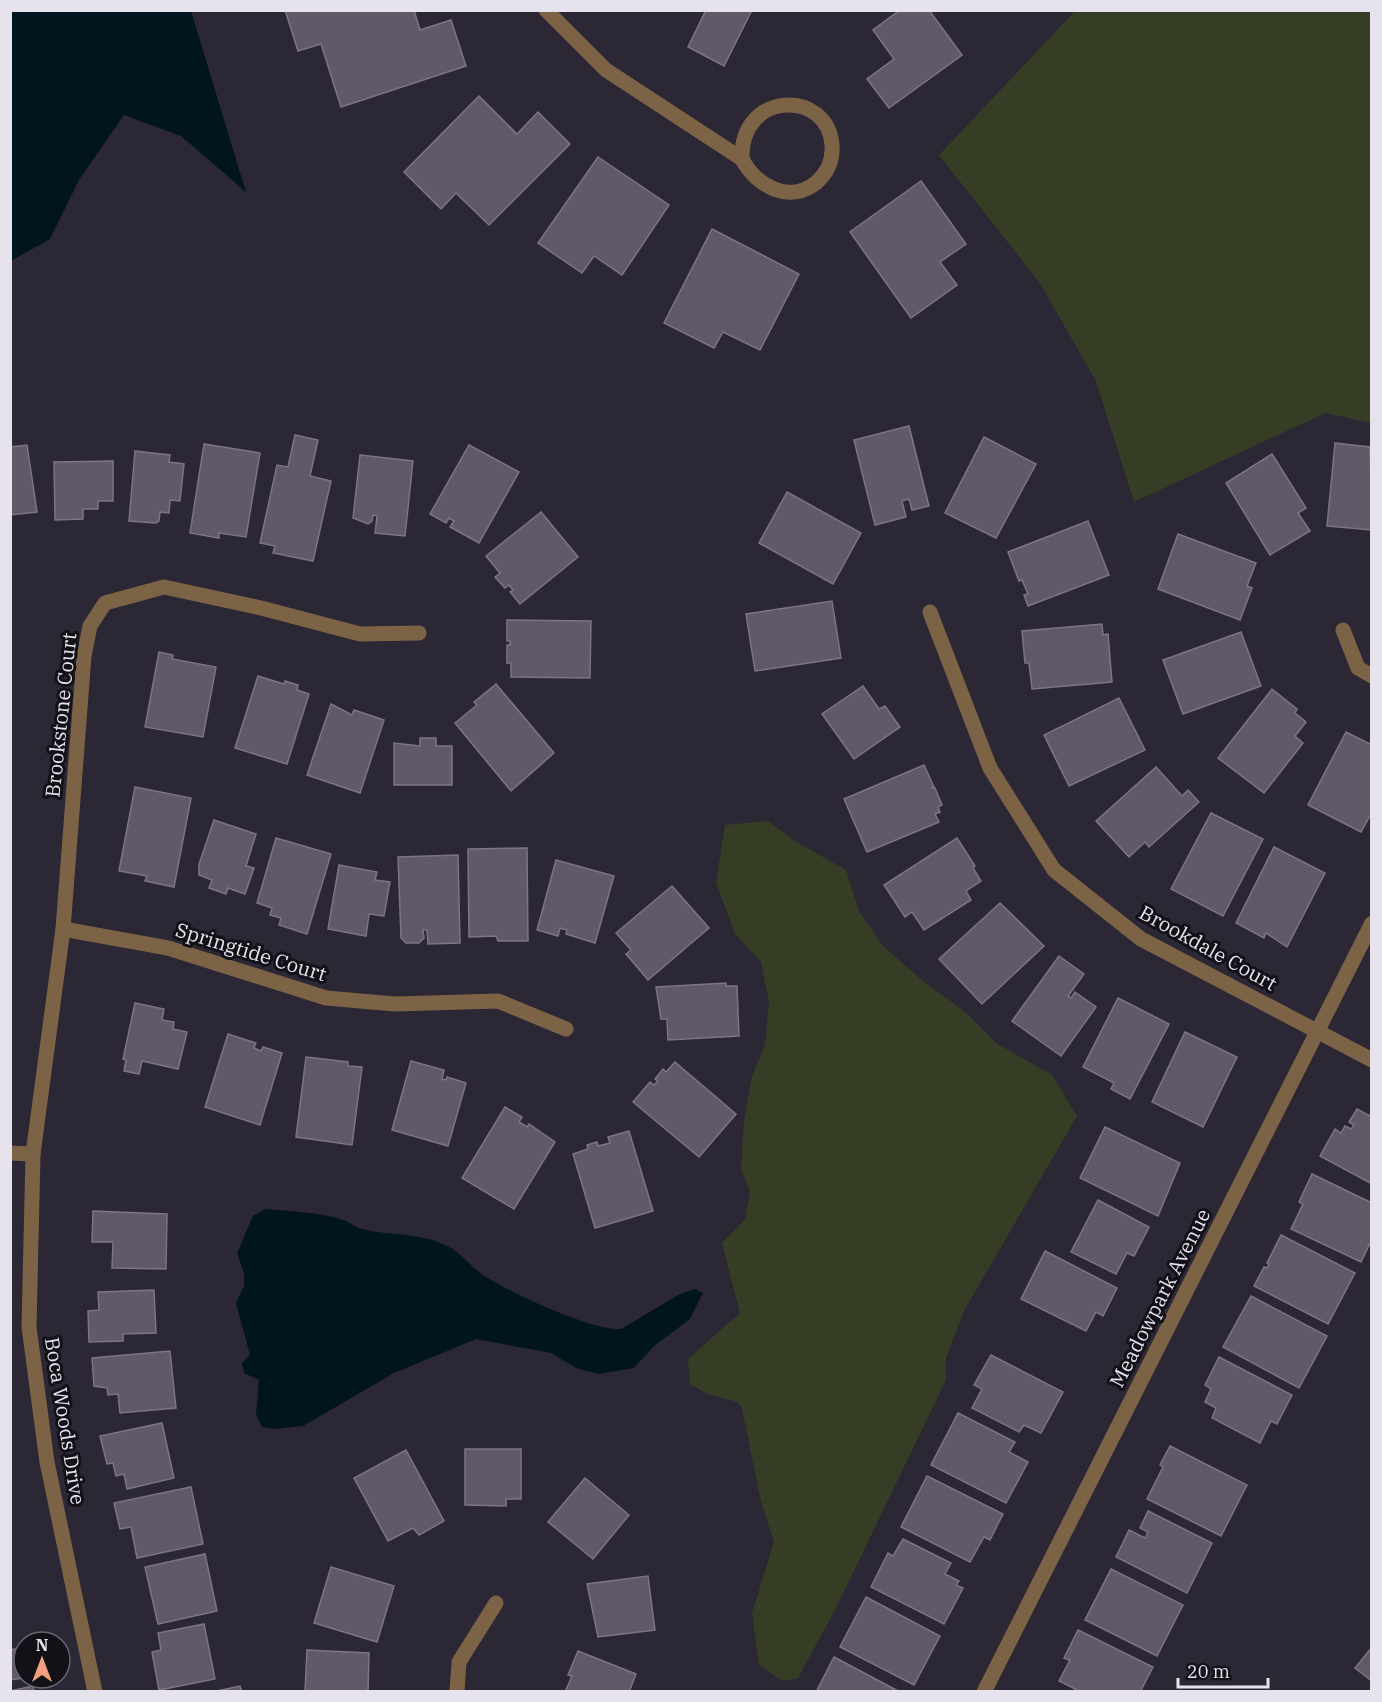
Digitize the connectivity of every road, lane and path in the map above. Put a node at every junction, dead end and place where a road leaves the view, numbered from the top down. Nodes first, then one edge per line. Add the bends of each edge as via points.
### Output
1 (546, 10) edge
2 (742, 159) junction
3 (930, 612) dead end
4 (1343, 630) dead end
5 (419, 633) dead end
6 (1371, 675) edge
7 (1371, 923) edge
8 (63, 929) junction
9 (566, 1029) dead end
10 (1317, 1033) junction
11 (1371, 1060) edge
12 (10, 1153) edge
13 (33, 1154) junction
14 (496, 1603) dead end
15 (94, 1692) edge
16 (457, 1692) edge
17 (984, 1692) edge

1 - 2 street via 606,70
2 - 2 street via 742,143 748,130 756,116 771,106 793,105 811,110 827,123 832,159 819,180 805,190 786,193 764,185 749,173
3 - 10 street, Brookdale Court via 990,768 1054,870 1141,939
4 - 6 street via 1358,668
5 - 8 street, Brookstone Court via 360,634 164,588 105,603 90,626 84,656
7 - 10 street, Meadowpark Avenue
8 - 9 street, Springtide Court via 168,948 326,998 395,1004 498,1000
8 - 13 street, Brookstone Court
10 - 11 street, Brookdale Court
10 - 17 street, Meadowpark Avenue
12 - 13 street
13 - 15 street, Boca Woods Drive via 29,1327 47,1462
14 - 16 street via 459,1662

